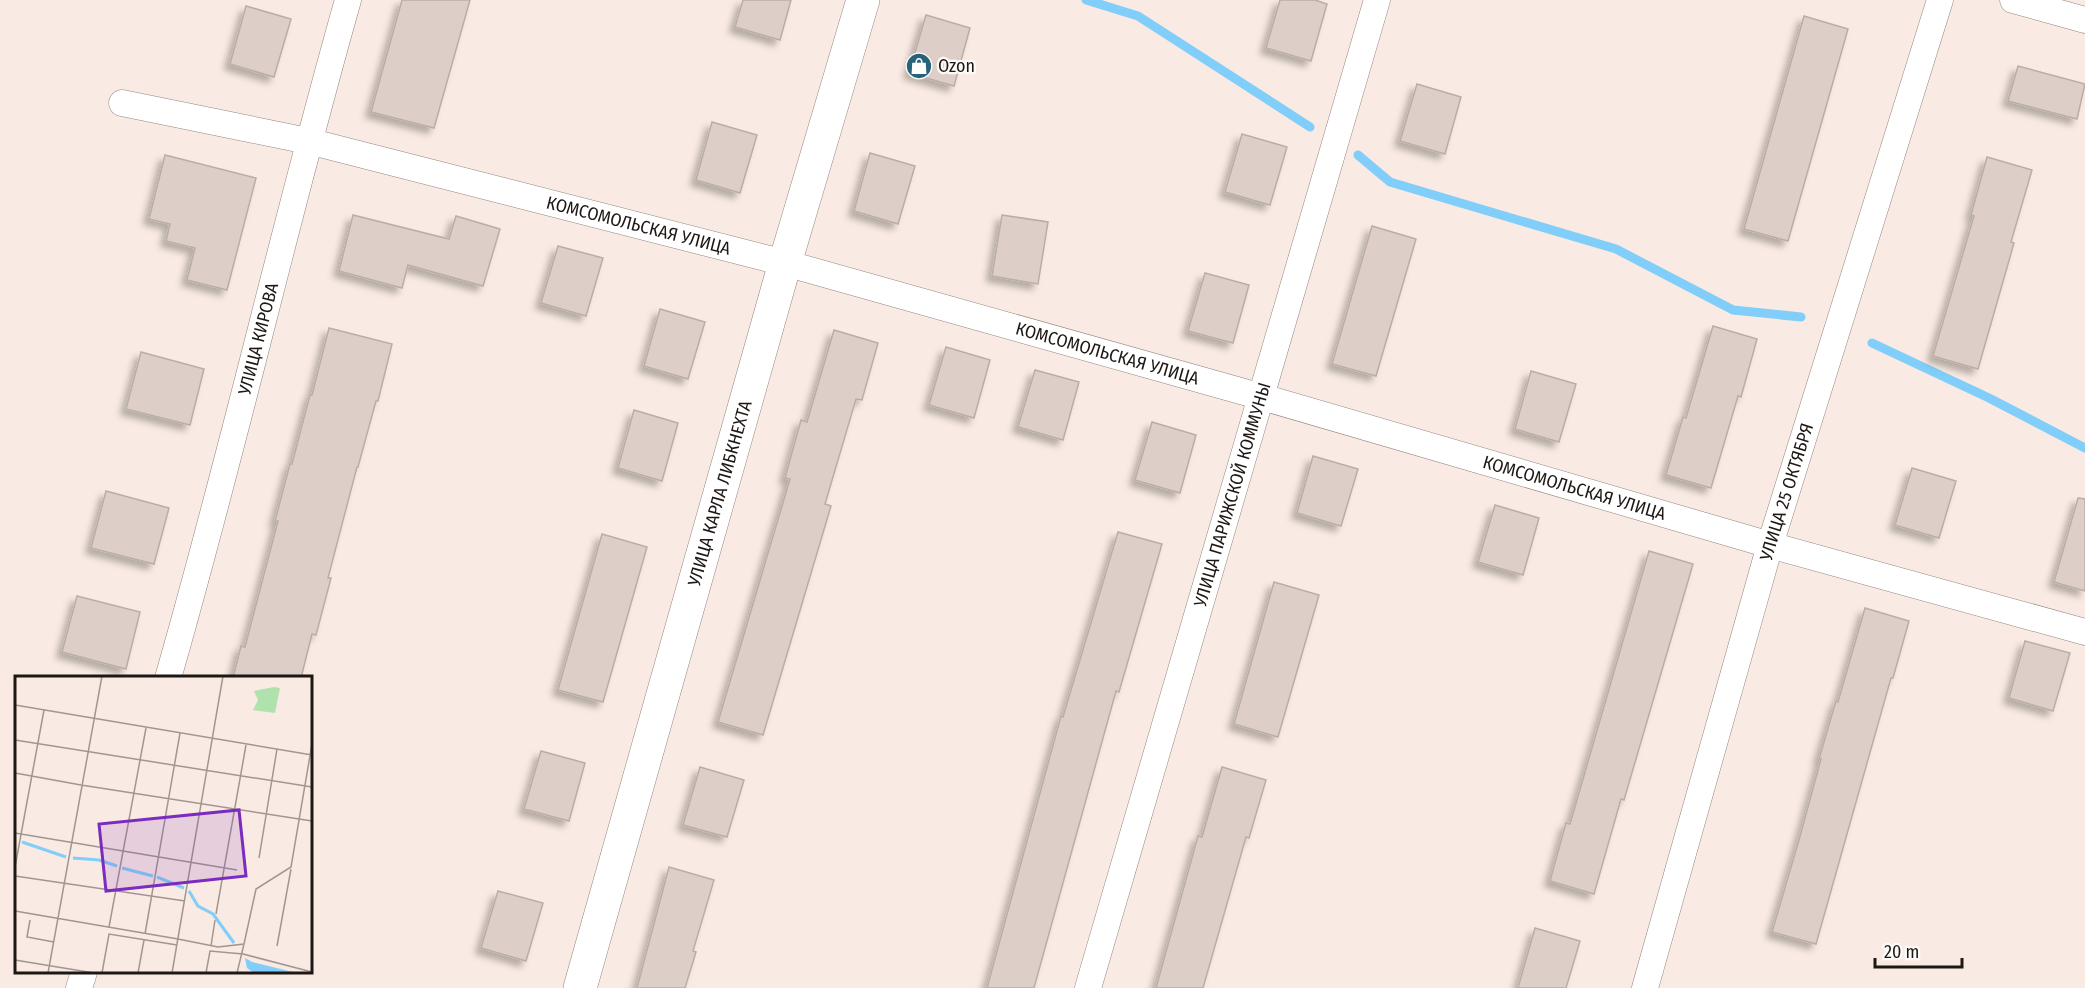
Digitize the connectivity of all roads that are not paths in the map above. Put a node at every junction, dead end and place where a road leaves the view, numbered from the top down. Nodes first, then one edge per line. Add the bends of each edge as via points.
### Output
1 (348, 0) edge
2 (863, 0) edge
3 (1377, 0) edge
4 (1940, 0) edge
5 (2013, 0) edge
6 (2085, 20) edge
7 (122, 103) dead end
8 (308, 141) junction
9 (785, 263) junction
10 (1262, 397) junction
11 (1770, 545) junction
12 (2085, 633) edge
13 (169, 676) edge
14 (84, 973) edge
15 (79, 988) edge
16 (580, 988) edge
17 (1088, 988) edge
18 (1645, 988) edge

1 - 8 street, УЛИЦА КИРОВА
2 - 9 main road, УЛИЦА КАРЛА ЛИБКНЕХТА
3 - 10 street, УЛИЦА ПАРИЖСКОЙ КОММУНЫ
4 - 11 street, УЛИЦА 25 ОКТЯБРЯ
5 - 6 street
7 - 8 street, КОМСОМОЛЬСКАЯ УЛИЦА
8 - 9 street, КОМСОМОЛЬСКАЯ УЛИЦА
8 - 13 street, УЛИЦА КИРОВА
9 - 10 street, КОМСОМОЛЬСКАЯ УЛИЦА
9 - 16 main road, УЛИЦА КАРЛА ЛИБКНЕХТА
10 - 11 street, КОМСОМОЛЬСКАЯ УЛИЦА
10 - 17 street, УЛИЦА ПАРИЖСКОЙ КОММУНЫ
11 - 12 street, КОМСОМОЛЬСКАЯ УЛИЦА
11 - 18 street, УЛИЦА 25 ОКТЯБРЯ
14 - 15 street

